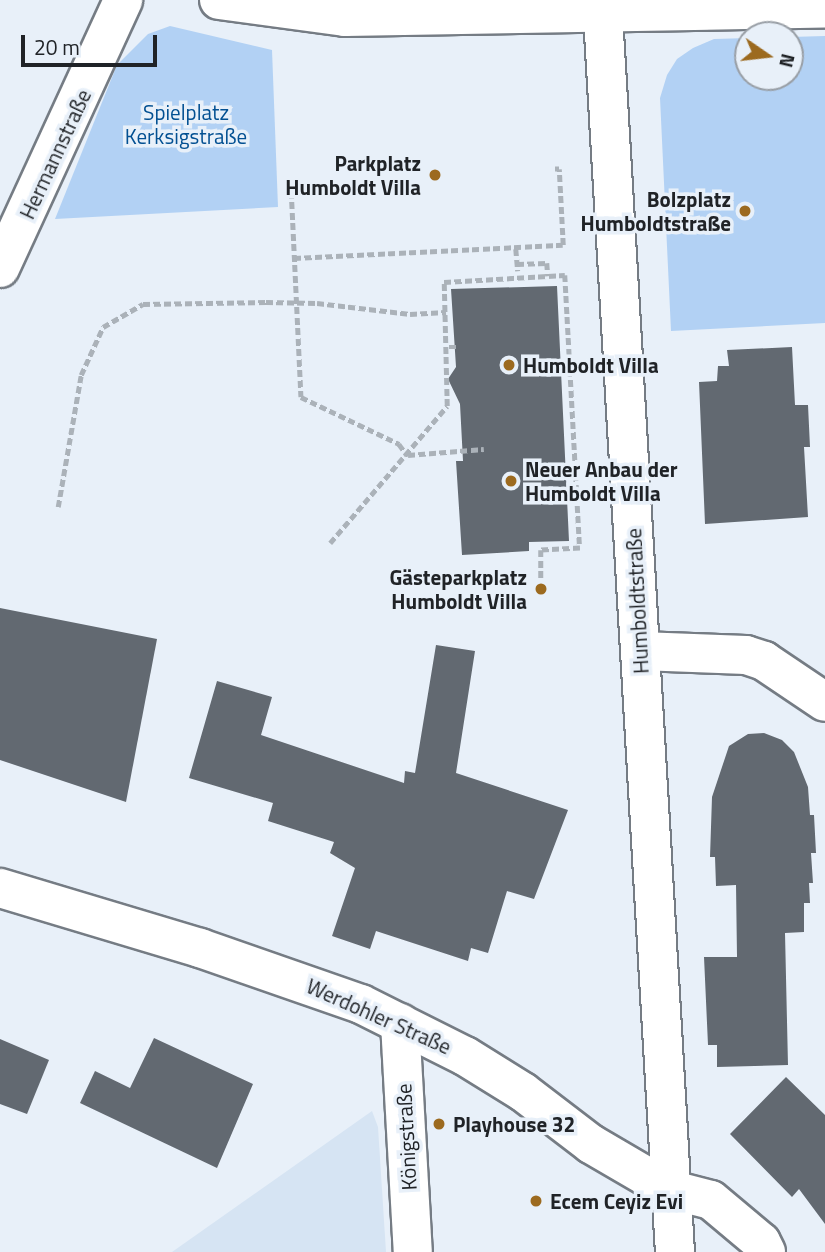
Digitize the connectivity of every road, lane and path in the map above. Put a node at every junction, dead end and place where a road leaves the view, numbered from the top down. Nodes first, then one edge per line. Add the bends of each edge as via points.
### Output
1 (123, 0) edge
2 (219, 0) edge
3 (599, 5) edge
4 (825, 9) edge
5 (555, 169) dead end
6 (291, 181) dead end
7 (516, 248) junction
8 (294, 258) junction
9 (517, 264) junction
10 (0, 268) edge
11 (518, 271) dead end
12 (548, 276) junction
13 (296, 302) junction
14 (446, 312) junction
15 (449, 347) junction
16 (458, 347) dead end
17 (560, 360) dead end
18 (569, 360) junction
19 (484, 449) dead end
20 (407, 455) junction
21 (576, 499) junction
22 (567, 500) dead end
23 (58, 507) dead end
24 (330, 543) dead end
25 (541, 589) dead end
26 (640, 652) junction
27 (825, 702) edge
28 (0, 888) edge
29 (400, 1023) junction
30 (668, 1188) junction
31 (413, 1252) edge
32 (675, 1252) edge
33 (766, 1252) edge

1 - 10 street, Hermannstraße
2 - 3 street via 345,17
3 - 4 street
3 - 26 street, Humboldtstraße
5 - 7 path via 559,169 563,245
6 - 8 path
7 - 8 path
7 - 9 path
8 - 13 path
9 - 11 path
9 - 12 path via 547,263
12 - 14 path via 444,282
12 - 18 path via 565,275
13 - 14 path, bridge via 410,314
13 - 20 path via 301,397 399,444
13 - 23 path, bridge via 143,304 103,327 80,375
14 - 15 path
15 - 16 path
15 - 20 path via 447,406
17 - 18 path
18 - 21 path
19 - 20 path
20 - 24 path
21 - 22 path
21 - 25 path via 580,548 541,550
26 - 27 street via 746,655 764,661
26 - 30 street, Humboldtstraße
28 - 29 street, Werdohler Straße via 337,993
29 - 30 street, Werdohler Straße via 476,1062 591,1144
29 - 31 street, Königstraße
30 - 32 street
30 - 33 street, Werdohler Straße via 711,1200 761,1242

